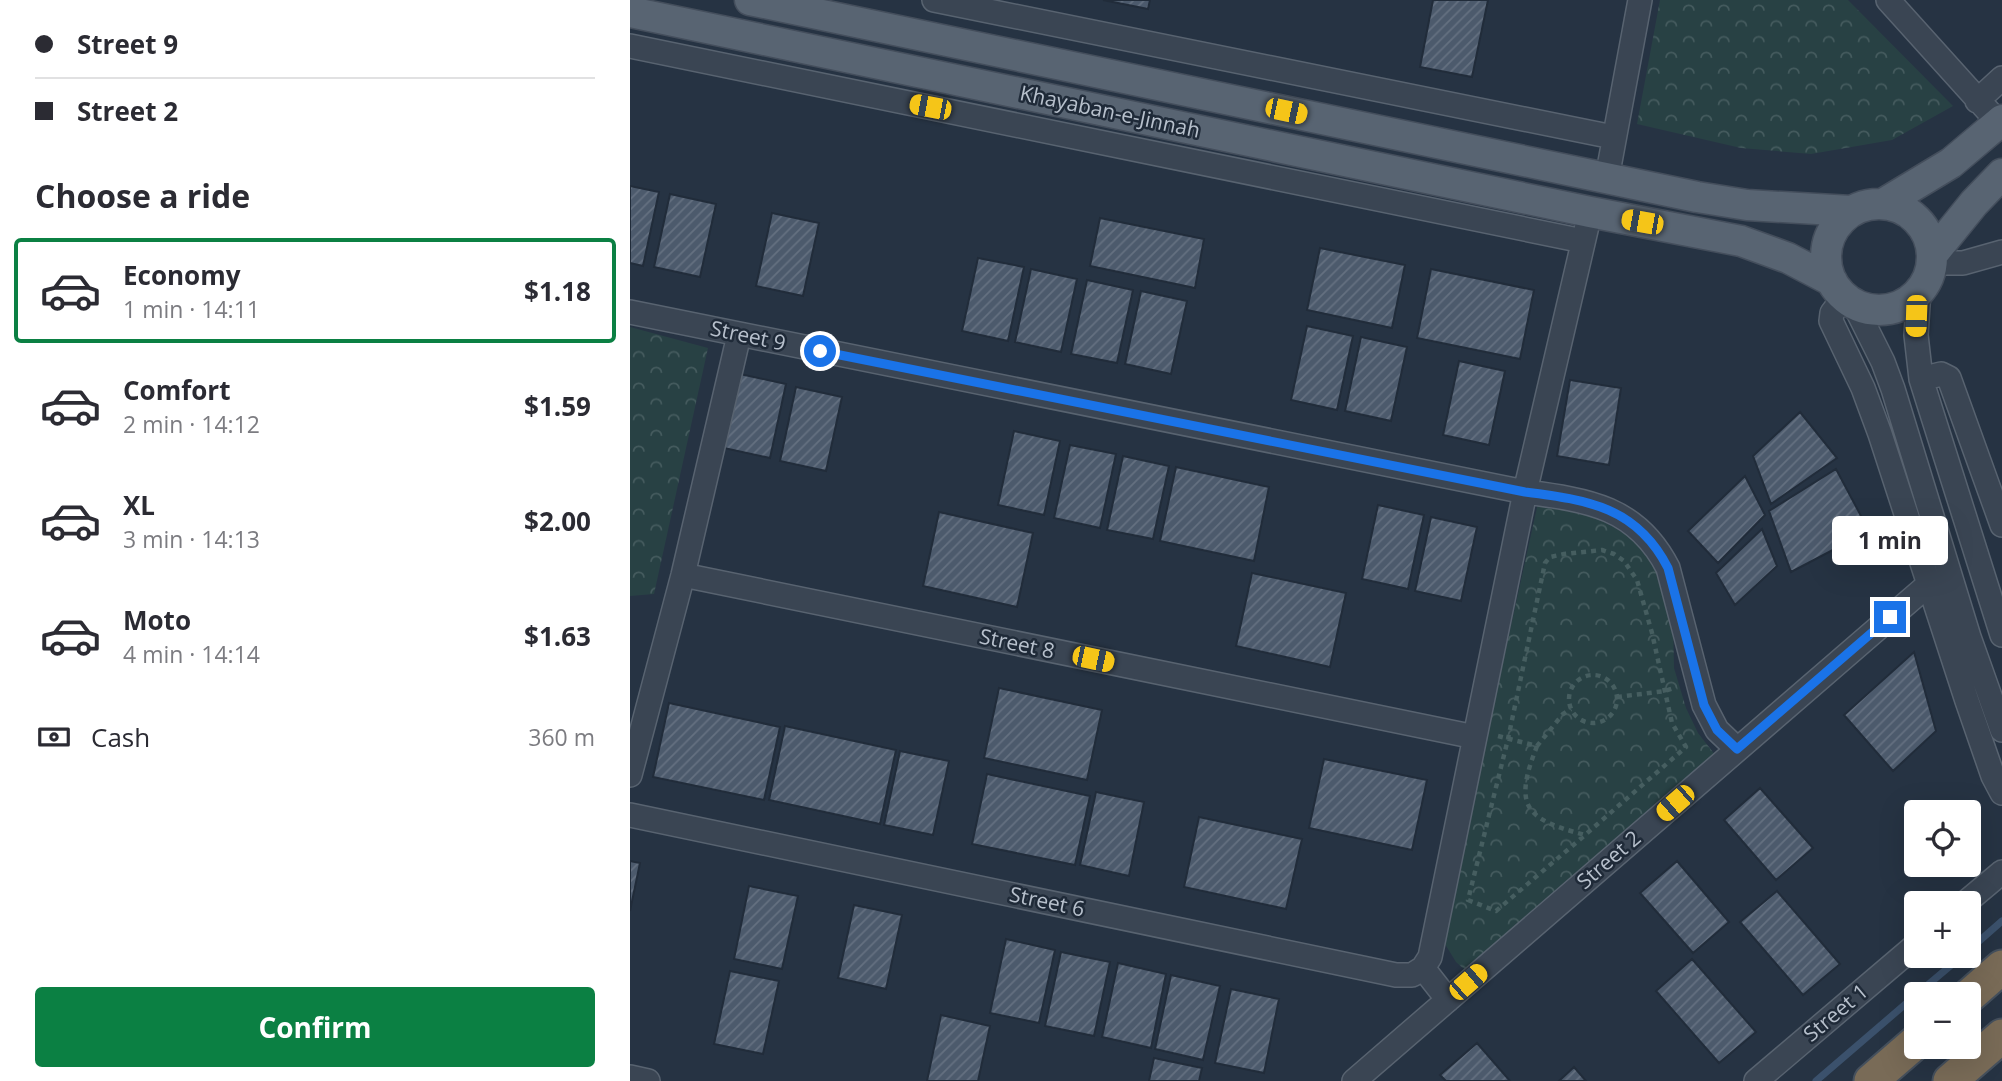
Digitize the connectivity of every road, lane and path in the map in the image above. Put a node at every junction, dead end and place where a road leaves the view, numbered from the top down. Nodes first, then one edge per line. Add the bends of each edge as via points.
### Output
1 (750, 0) edge
2 (934, 0) edge
3 (1640, 0) edge
4 (1888, 0) edge
5 (630, 12) edge
6 (630, 46) edge
7 (2002, 78) edge
8 (1977, 101) junction
9 (2001, 122) edge
10 (1613, 137) junction
11 (2002, 174) edge
12 (1607, 178) junction
13 (1883, 204) junction
14 (1851, 211) junction
15 (1586, 227) junction
16 (2002, 252) edge
17 (1932, 259) junction
18 (1919, 291) junction
19 (1843, 294) junction
20 (630, 312) edge
21 (739, 335) junction
22 (1921, 379) junction
23 (1525, 492) junction
24 (2002, 525) edge
25 (683, 575) junction
26 (1929, 584) junction
27 (2002, 635) edge
28 (1665, 691) junction
29 (1617, 697) junction
30 (1571, 709) junction
31 (2002, 730) edge
32 (1476, 733) junction
33 (1508, 738) junction
34 (1537, 747) junction
35 (1737, 749) junction
36 (630, 775) edge
37 (2002, 793) edge
38 (630, 815) edge
39 (1585, 835) junction
40 (2002, 872) edge
41 (1979, 891) edge
42 (1904, 955) edge
43 (2002, 967) edge
44 (1423, 968) junction
45 (1981, 985) edge
46 (1448, 1000) junction
47 (2002, 1036) edge
48 (1904, 1052) edge
49 (630, 1077) edge
50 (648, 1081) edge
51 (1354, 1081) edge
52 (1756, 1081) edge
53 (1871, 1081) edge
54 (1950, 1081) edge

1 - 12 main road, Khayaban-e-Jinnah
2 - 10 street
3 - 10 street
4 - 8 street
5 - 15 main road, Khayaban-e-Jinnah
6 - 15 street
7 - 8 street
8 - 9 street
9 - 13 main road via 1951,163
10 - 12 street
11 - 17 main road
12 - 14 main road, Khayaban-e-Jinnah via 1746,205
13 - 14 main road
13 - 17 main road via 1896,206 1918,220
14 - 19 main road via 1828,242 1825,256
15 - 19 main road, Khayaban-e-Jinnah via 1741,241 1788,258
15 - 23 street
16 - 17 street via 1963,263
17 - 18 main road
18 - 19 main road via 1896,307 1882,309
18 - 22 street via 1916,335
19 - 26 street via 1830,321 1863,388
19 - 31 street via 1883,362
20 - 21 street, Street 9
21 - 23 street, Street 9
21 - 25 street
22 - 24 street via 1941,374 1949,378
22 - 27 street
23 - 32 street
23 - 35 street, Street 9 via 1567,498 1622,515 1660,551 1704,705 1717,730
25 - 32 street, Street 8
25 - 36 street
26 - 35 street, Street 2
26 - 37 street
28 - 29 path
28 - 33 path via 1637,580 1624,561 1602,550 1550,557 1545,563
28 - 39 path via 1672,723 1686,747
29 - 30 path via 1613,713 1600,723 1583,721
29 - 30 path via 1611,682 1587,675 1569,693
30 - 34 path
32 - 33 path
32 - 44 street via 1430,957
33 - 34 path
33 - 39 path via 1468,900 1496,911
34 - 39 path via 1526,778 1531,813
35 - 46 street, Street 2
38 - 44 street, Street 6 via 1396,975 1412,975
40 - 41 street
42 - 52 street, Street 1
43 - 45 highway
44 - 46 street
46 - 51 street, Street 2
47 - 54 highway
48 - 53 highway
49 - 50 street

